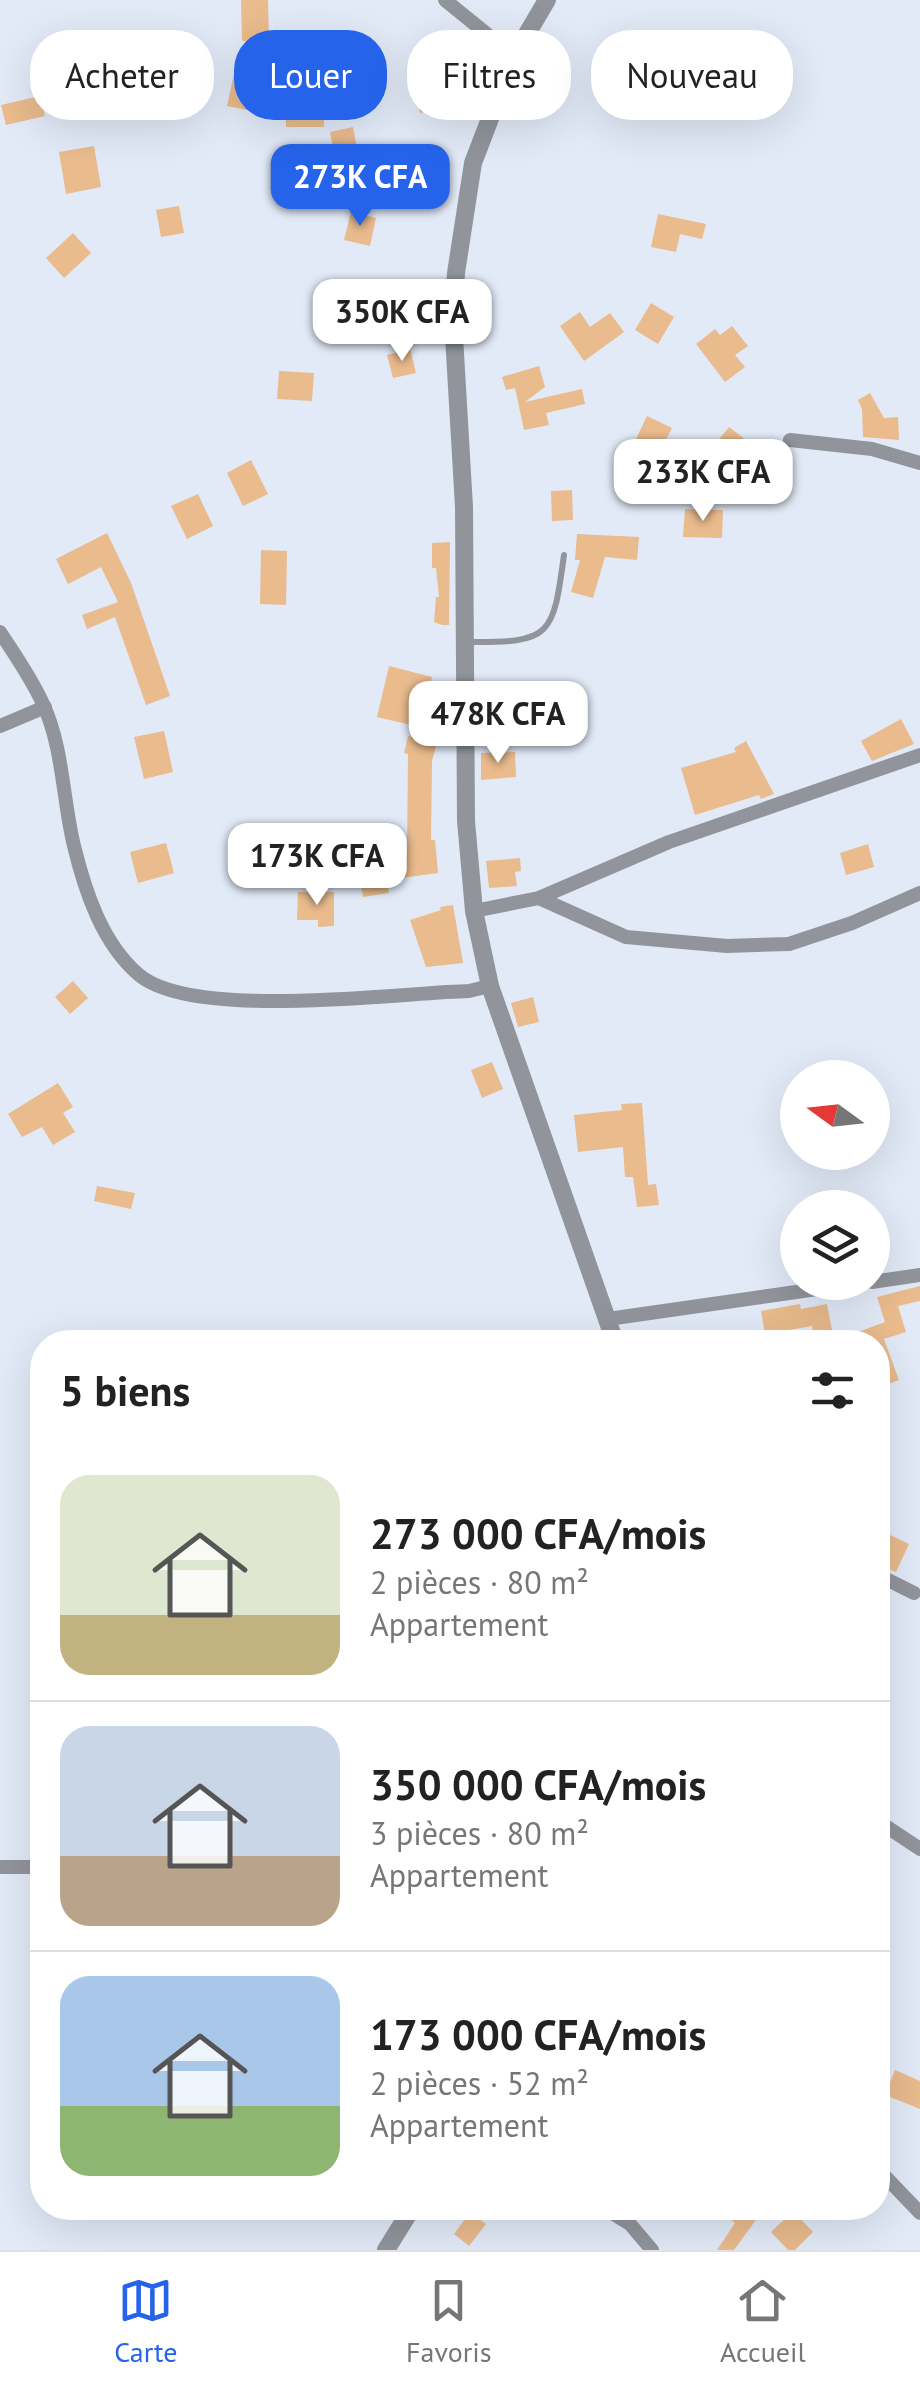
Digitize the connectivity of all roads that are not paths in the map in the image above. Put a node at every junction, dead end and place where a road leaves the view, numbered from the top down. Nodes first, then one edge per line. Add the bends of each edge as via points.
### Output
1 (444, 0) edge
2 (547, 0) edge
3 (482, 30) edge
4 (529, 30) edge
5 (489, 120) edge
6 (790, 440) dead end
7 (920, 463) edge
8 (564, 555) dead end
9 (0, 632) edge
10 (466, 642) junction
11 (45, 707) junction
12 (0, 726) edge
13 (920, 755) edge
14 (920, 893) edge
15 (539, 898) junction
16 (474, 910) junction
17 (490, 986) junction
18 (920, 1275) edge
19 (890, 1279) edge
20 (780, 1294) edge
21 (608, 1318) junction
22 (612, 1330) edge
23 (890, 1581) edge
24 (914, 1593) dead end
25 (890, 1829) edge
26 (920, 1849) edge
27 (30, 1867) edge
28 (0, 1868) edge
29 (890, 2182) edge
30 (920, 2213) edge
31 (405, 2220) edge
32 (624, 2220) edge
33 (386, 2250) edge
34 (652, 2250) edge

1 - 3 street
2 - 4 street
5 - 10 street via 472,163 452,320
6 - 7 street via 872,449
8 - 10 lane via 556,610 542,632 506,642
9 - 11 street
10 - 16 street via 466,821
11 - 12 street
11 - 17 street via 94,910 118,953 154,986 214,1001 269,1001
13 - 15 street via 670,842
14 - 15 street via 789,944 726,946 626,937
15 - 16 street
16 - 17 street
17 - 21 street
18 - 19 street
20 - 21 street
21 - 22 street
23 - 24 street
25 - 26 street
27 - 28 street
29 - 30 street
31 - 33 street
32 - 34 street

